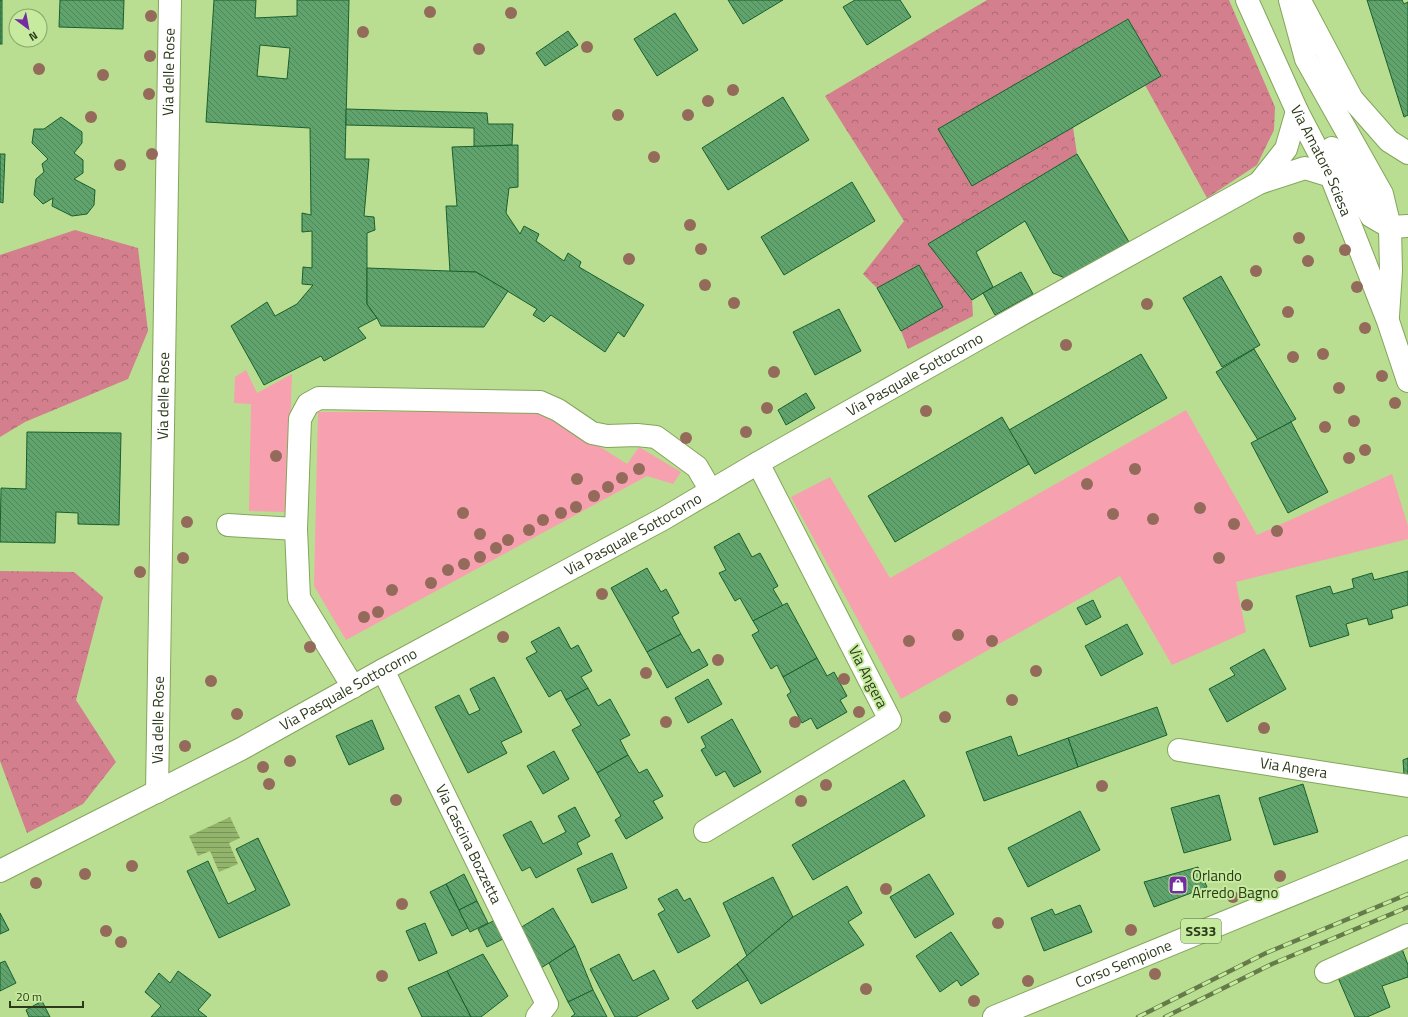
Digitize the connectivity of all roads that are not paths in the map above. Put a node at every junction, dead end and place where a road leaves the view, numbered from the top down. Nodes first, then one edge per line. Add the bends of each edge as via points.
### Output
1 (170, 0) edge
2 (1290, 0) edge
3 (1300, 0) edge
4 (1316, 0) edge
5 (1248, 1) edge
6 (1325, 49) junction
7 (1297, 111) junction
8 (1408, 153) edge
9 (1331, 176) junction
10 (1259, 183) junction
11 (1399, 226) edge
12 (1408, 252) edge
13 (1391, 271) junction
14 (1388, 321) junction
15 (1408, 381) edge
16 (758, 463) junction
17 (711, 491) junction
18 (228, 525) dead end
19 (296, 529) junction
20 (383, 670) junction
21 (353, 687) junction
22 (1179, 750) dead end
23 (1408, 786) edge
24 (157, 792) junction
25 (705, 831) dead end
26 (1408, 847) edge
27 (0, 872) edge
28 (1408, 935) edge
29 (1326, 972) dead end
30 (537, 1017) edge
31 (994, 1017) edge

1 - 24 street, Via delle Rose
2 - 11 street, Via Amatore Sciesa via 1306,59
3 - 6 street
4 - 6 street via 1326,26
5 - 7 street, Via Amatore Sciesa
5 - 11 street, Via Amatore Sciesa via 1371,216
6 - 8 street via 1352,99 1389,140
7 - 9 street, Via Amatore Sciesa
7 - 10 street, Via Pasquale Sottocorno via 1286,149
9 - 10 street, Via Pasquale Sottocorno via 1305,168
9 - 14 street, Via Amatore Sciesa
10 - 16 street, Via Pasquale Sottocorno
11 - 13 street, Via Amatore Sciesa
12 - 13 street
13 - 14 street, Via Amatore Sciesa
14 - 15 street, Via Amatore Sciesa
16 - 17 street, Via Pasquale Sottocorno
16 - 25 street, Via Angera via 890,720
17 - 19 street via 697,467 656,437 606,436 592,432 558,410 540,402 319,398 308,404 300,419
17 - 20 street, Via Pasquale Sottocorno
18 - 19 street
19 - 21 street via 299,598
20 - 21 street, Via Pasquale Sottocorno
20 - 30 street, Via Cascina Bozzetta via 547,1004
21 - 24 street, Via Pasquale Sottocorno
22 - 23 street, Via Angera
24 - 27 street, Via Pasquale Sottocorno
26 - 31 street, Corso Sempione / SS33
28 - 29 street

